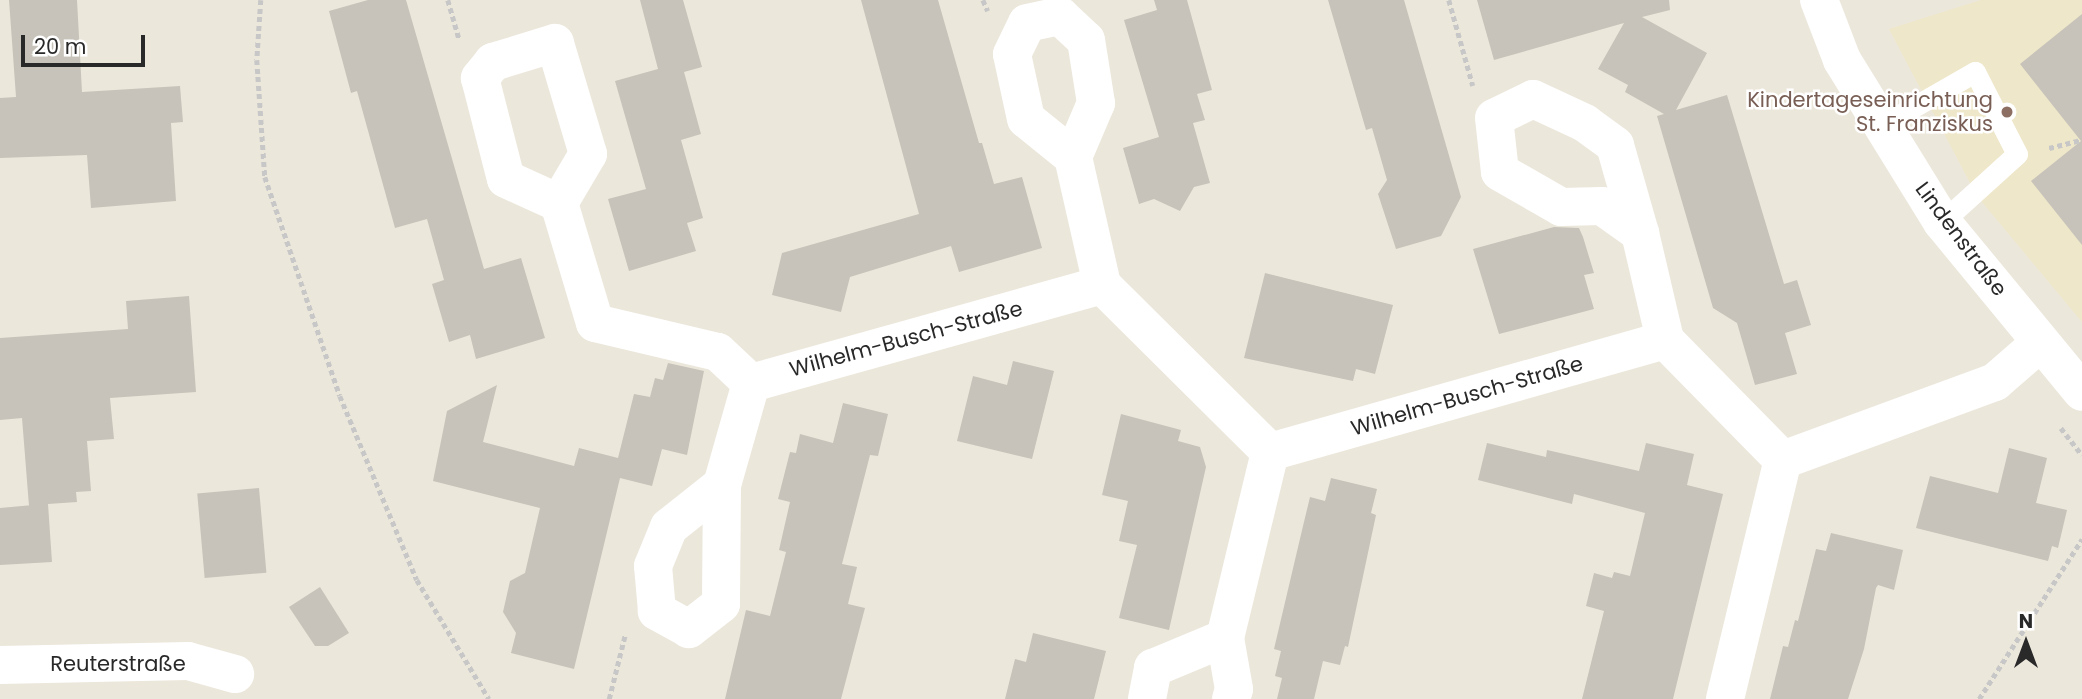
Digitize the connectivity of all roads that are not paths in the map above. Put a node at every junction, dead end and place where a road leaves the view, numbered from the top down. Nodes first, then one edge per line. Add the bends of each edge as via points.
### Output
1 (1819, 0) edge
2 (1882, 125) junction
3 (1073, 157) dead end
4 (559, 203) dead end
5 (1942, 222) junction
6 (1640, 233) junction
7 (1102, 285) junction
8 (1665, 340) junction
9 (2040, 343) junction
10 (751, 383) junction
11 (2082, 392) edge
12 (1270, 452) junction
13 (1783, 460) junction
14 (723, 485) junction
15 (1225, 638) junction
16 (0, 665) edge
17 (235, 674) dead end
18 (1147, 699) edge
19 (1231, 699) edge
20 (1725, 699) edge

1 - 2 street, Lindenstraße via 1842,60
2 - 5 street, Lindenstraße
2 - 5 lane via 1975,72 2017,155
3 - 7 street
4 - 10 street via 595,323 718,352
5 - 9 street, Lindenstraße
6 - 6 street via 1602,206 1561,207 1500,172 1494,118 1533,99 1585,123 1615,145
6 - 8 street
7 - 10 street, Wilhelm-Busch-Straße
7 - 12 street
8 - 12 street, Wilhelm-Busch-Straße
8 - 13 street
9 - 11 street, Lindenstraße
9 - 13 street via 1995,382
10 - 14 street
12 - 15 street
13 - 20 street
14 - 14 street via 669,527 653,566 657,611 689,629 721,604
15 - 18 street via 1153,668
15 - 19 street via 1234,689
16 - 17 street, Reuterstraße via 188,661

